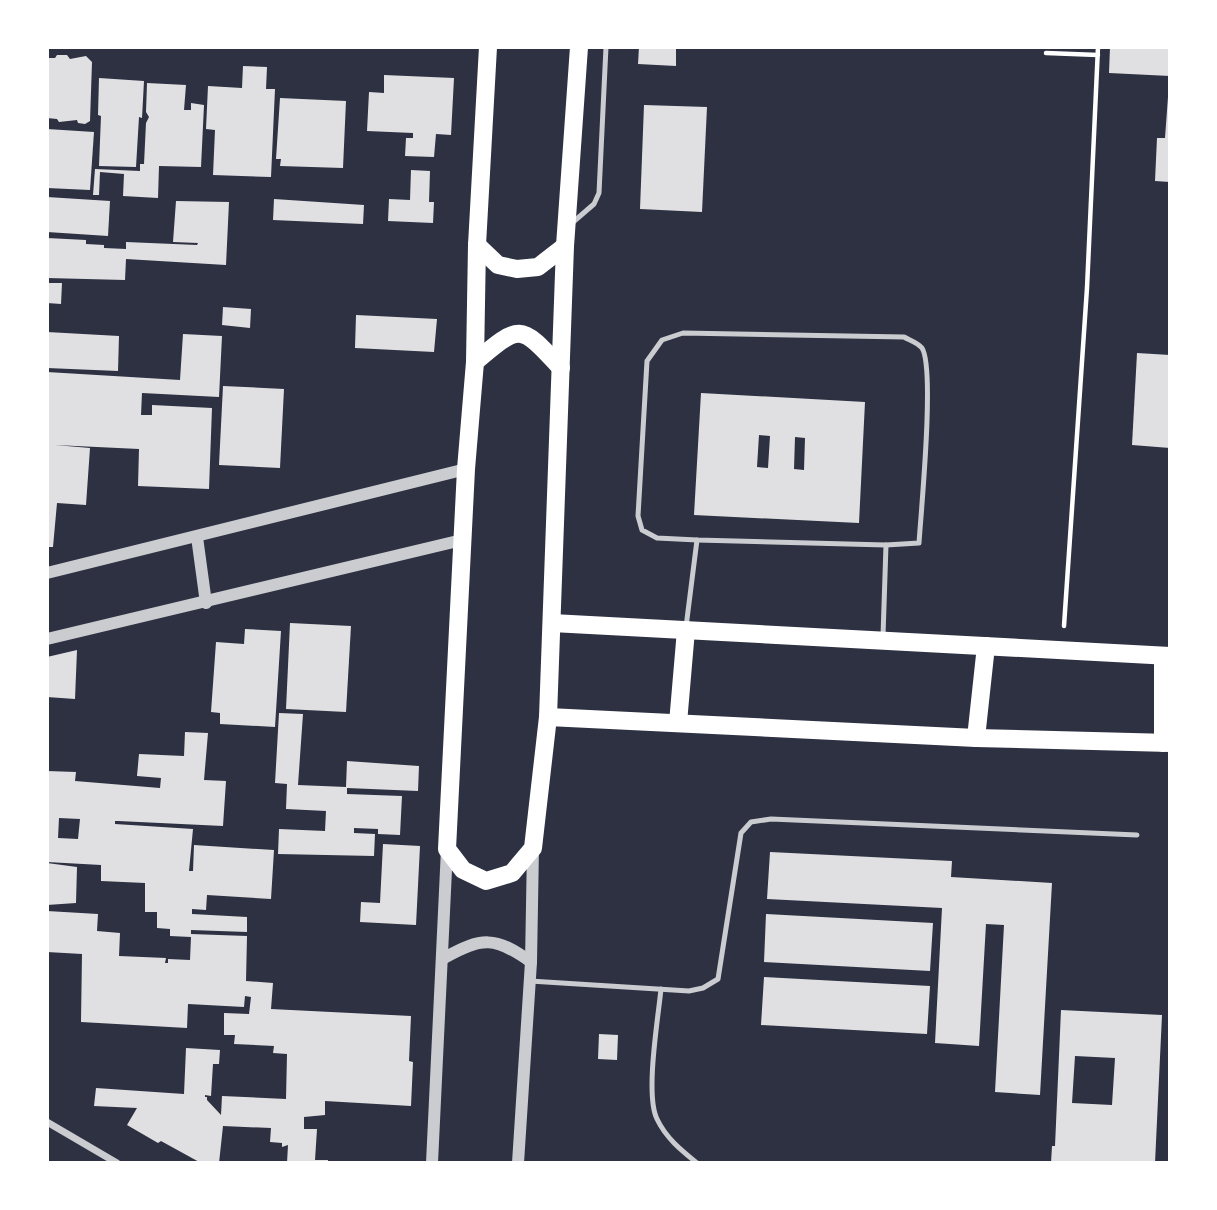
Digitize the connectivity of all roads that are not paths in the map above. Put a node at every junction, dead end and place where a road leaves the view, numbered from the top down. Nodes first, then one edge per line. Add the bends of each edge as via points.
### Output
1 (488, 47) edge
2 (579, 47) edge
3 (606, 47) edge
4 (566, 227) junction
5 (477, 245) junction
6 (565, 246) junction
7 (475, 362) junction
8 (561, 368) junction
9 (466, 469) junction
10 (197, 537) junction
11 (462, 540) junction
12 (696, 540) junction
13 (886, 545) junction
14 (47, 573) edge
15 (205, 603) junction
16 (552, 624) junction
17 (686, 631) junction
18 (47, 639) edge
19 (883, 641) junction
20 (986, 646) junction
21 (1166, 656) edge
22 (548, 718) junction
23 (678, 723) junction
24 (976, 738) junction
25 (1166, 743) edge
26 (1137, 835) dead end
27 (533, 848) junction
28 (447, 849) junction
29 (444, 958) junction
30 (531, 962) junction
31 (530, 981) junction
32 (661, 989) junction
33 (47, 1122) edge
34 (117, 1163) edge
35 (432, 1163) edge
36 (518, 1163) edge
37 (697, 1163) edge

1 - 5 main road
2 - 4 main road
3 - 4 lane via 599,193 594,204
4 - 6 main road
5 - 6 main road via 499,265 517,269 538,267
5 - 7 main road
6 - 8 main road
7 - 8 main road via 505,337 518,333 532,337
7 - 9 main road
8 - 16 main road
9 - 10 street
9 - 11 main road
10 - 14 street
10 - 15 street
11 - 15 street
11 - 28 main road
12 - 13 lane
12 - 13 lane via 657,538 642,530 638,516 647,361 662,340 683,332 904,337 921,346 927,362 919,543
12 - 17 lane
13 - 19 lane
15 - 18 street
16 - 17 main road
16 - 22 main road
17 - 19 main road
17 - 23 main road
19 - 20 main road
20 - 21 main road
20 - 24 main road
21 - 25 main road
22 - 23 main road
22 - 27 main road
23 - 24 main road
24 - 25 main road
26 - 32 lane via 771,819 751,822 741,833 718,979 689,992
27 - 28 main road via 512,873 486,881 463,870
27 - 30 street
28 - 29 street
29 - 30 street via 467,945 489,942 509,946
29 - 35 street
30 - 31 street
31 - 32 lane
31 - 36 street
32 - 37 lane via 652,1083 656,1117 675,1146
33 - 34 street

